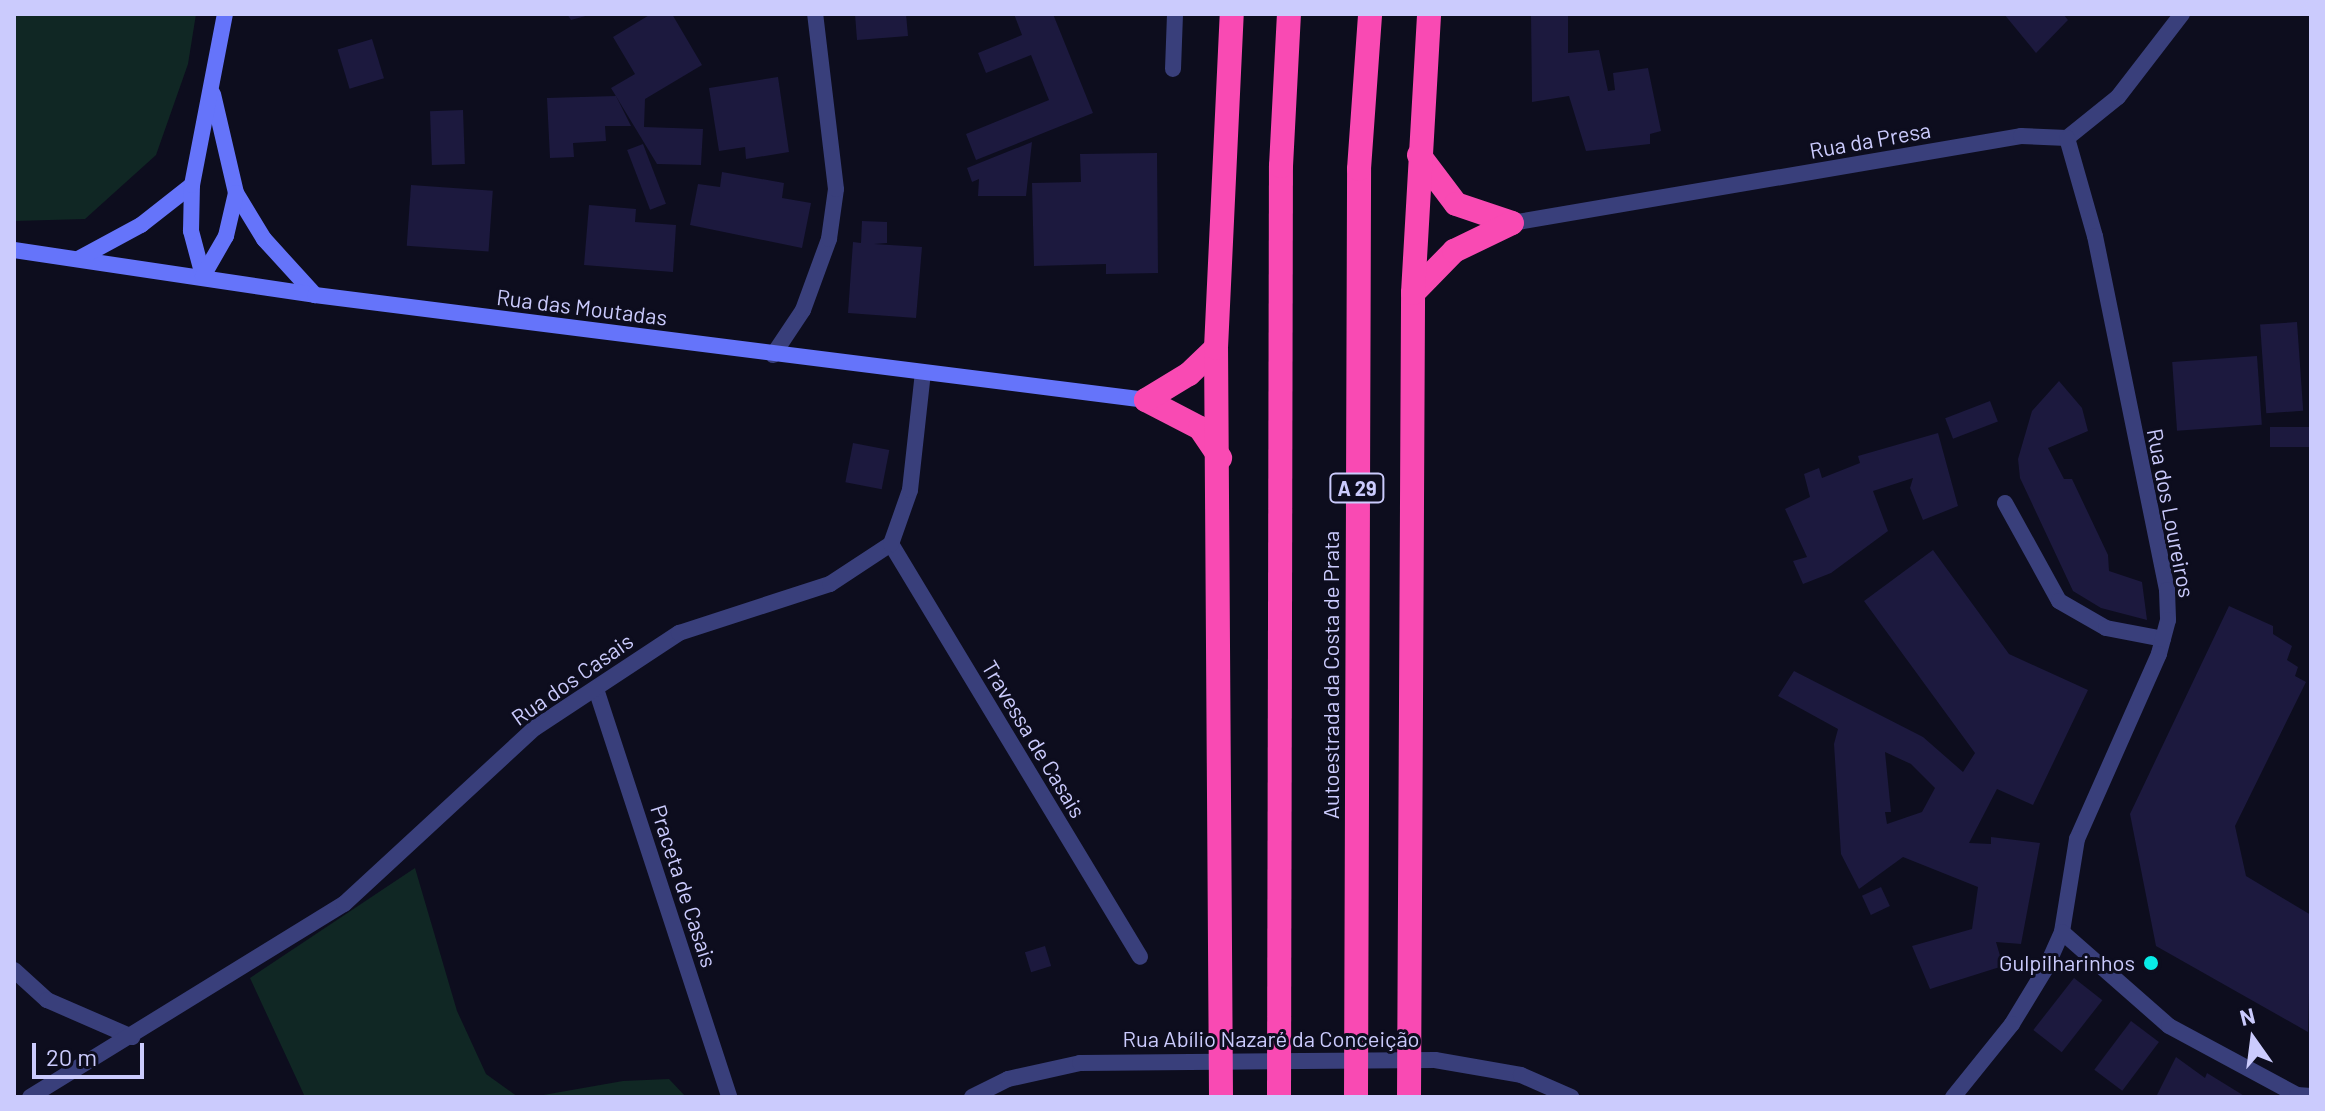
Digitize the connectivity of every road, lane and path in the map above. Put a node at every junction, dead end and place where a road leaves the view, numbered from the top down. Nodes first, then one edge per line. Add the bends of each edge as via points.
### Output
1 (225, 14) edge
2 (815, 14) edge
3 (1175, 14) edge
4 (1232, 14) edge
5 (1289, 14) edge
6 (1370, 14) edge
7 (1429, 14) edge
8 (2182, 14) edge
9 (1173, 69) dead end
10 (212, 88) junction
11 (2067, 138) junction
12 (1419, 155) junction
13 (192, 185) junction
14 (236, 193) junction
15 (1512, 223) junction
16 (14, 250) edge
17 (78, 259) junction
18 (203, 276) junction
19 (1413, 293) junction
20 (315, 295) junction
21 (1216, 348) junction
22 (773, 355) junction
23 (923, 373) junction
24 (1146, 400) junction
25 (1220, 458) junction
26 (2005, 503) dead end
27 (891, 544) junction
28 (2163, 639) junction
29 (596, 689) junction
30 (2062, 932) junction
31 (1140, 957) dead end
32 (14, 970) edge
33 (132, 1037) junction
34 (1951, 1096) edge
35 (2311, 1096) edge
36 (30, 1097) edge
37 (729, 1097) edge
38 (972, 1097) edge
39 (1221, 1097) edge
40 (1279, 1097) edge
41 (1356, 1097) edge
42 (1409, 1097) edge
43 (1571, 1097) edge

1 - 10 main road
2 - 22 street via 836,189 829,239 803,310
3 - 9 street
4 - 21 highway
5 - 40 highway via 1281,182
6 - 41 highway, Autoestrada da Costa de Prata / A 29 via 1359,169
7 - 12 highway, A 29
8 - 11 street via 2118,97
10 - 13 main road
10 - 14 main road
11 - 15 street, Rua da Presa via 2021,136
11 - 28 street, Rua dos Loureiros via 2095,236 2167,590
12 - 15 highway via 1456,204
12 - 19 highway, A 29
13 - 17 main road via 141,225
13 - 18 main road via 191,231
14 - 18 main road via 226,236
14 - 20 main road via 264,239
15 - 19 highway via 1454,251
16 - 17 main road, Rua das Moutadas
17 - 18 main road, Rua das Moutadas
18 - 20 main road, Rua das Moutadas
19 - 42 highway, A 29
20 - 22 main road, Rua das Moutadas
21 - 24 highway via 1189,374
21 - 25 highway
22 - 23 main road, Rua das Moutadas
23 - 24 main road, Rua das Moutadas
23 - 27 street via 910,490
24 - 25 highway via 1200,428
25 - 39 highway
26 - 28 street via 2059,601 2106,628
27 - 29 street, Rua dos Casais via 830,584 679,633
27 - 31 street, Travessa de Casais
28 - 30 street, Rua dos Loureiros via 2077,839
29 - 33 street, Rua dos Casais via 535,728 344,904
29 - 37 street, Praceta de Casais
30 - 34 street, Rua dos Loureiros via 2012,1024
30 - 35 street via 2169,1026 2297,1095
32 - 33 street via 47,1000
33 - 36 street, Rua dos Casais
38 - 43 street, Rua Abílio Nazaré da Conceição via 1008,1079 1080,1063 1326,1060 1435,1060 1521,1075

